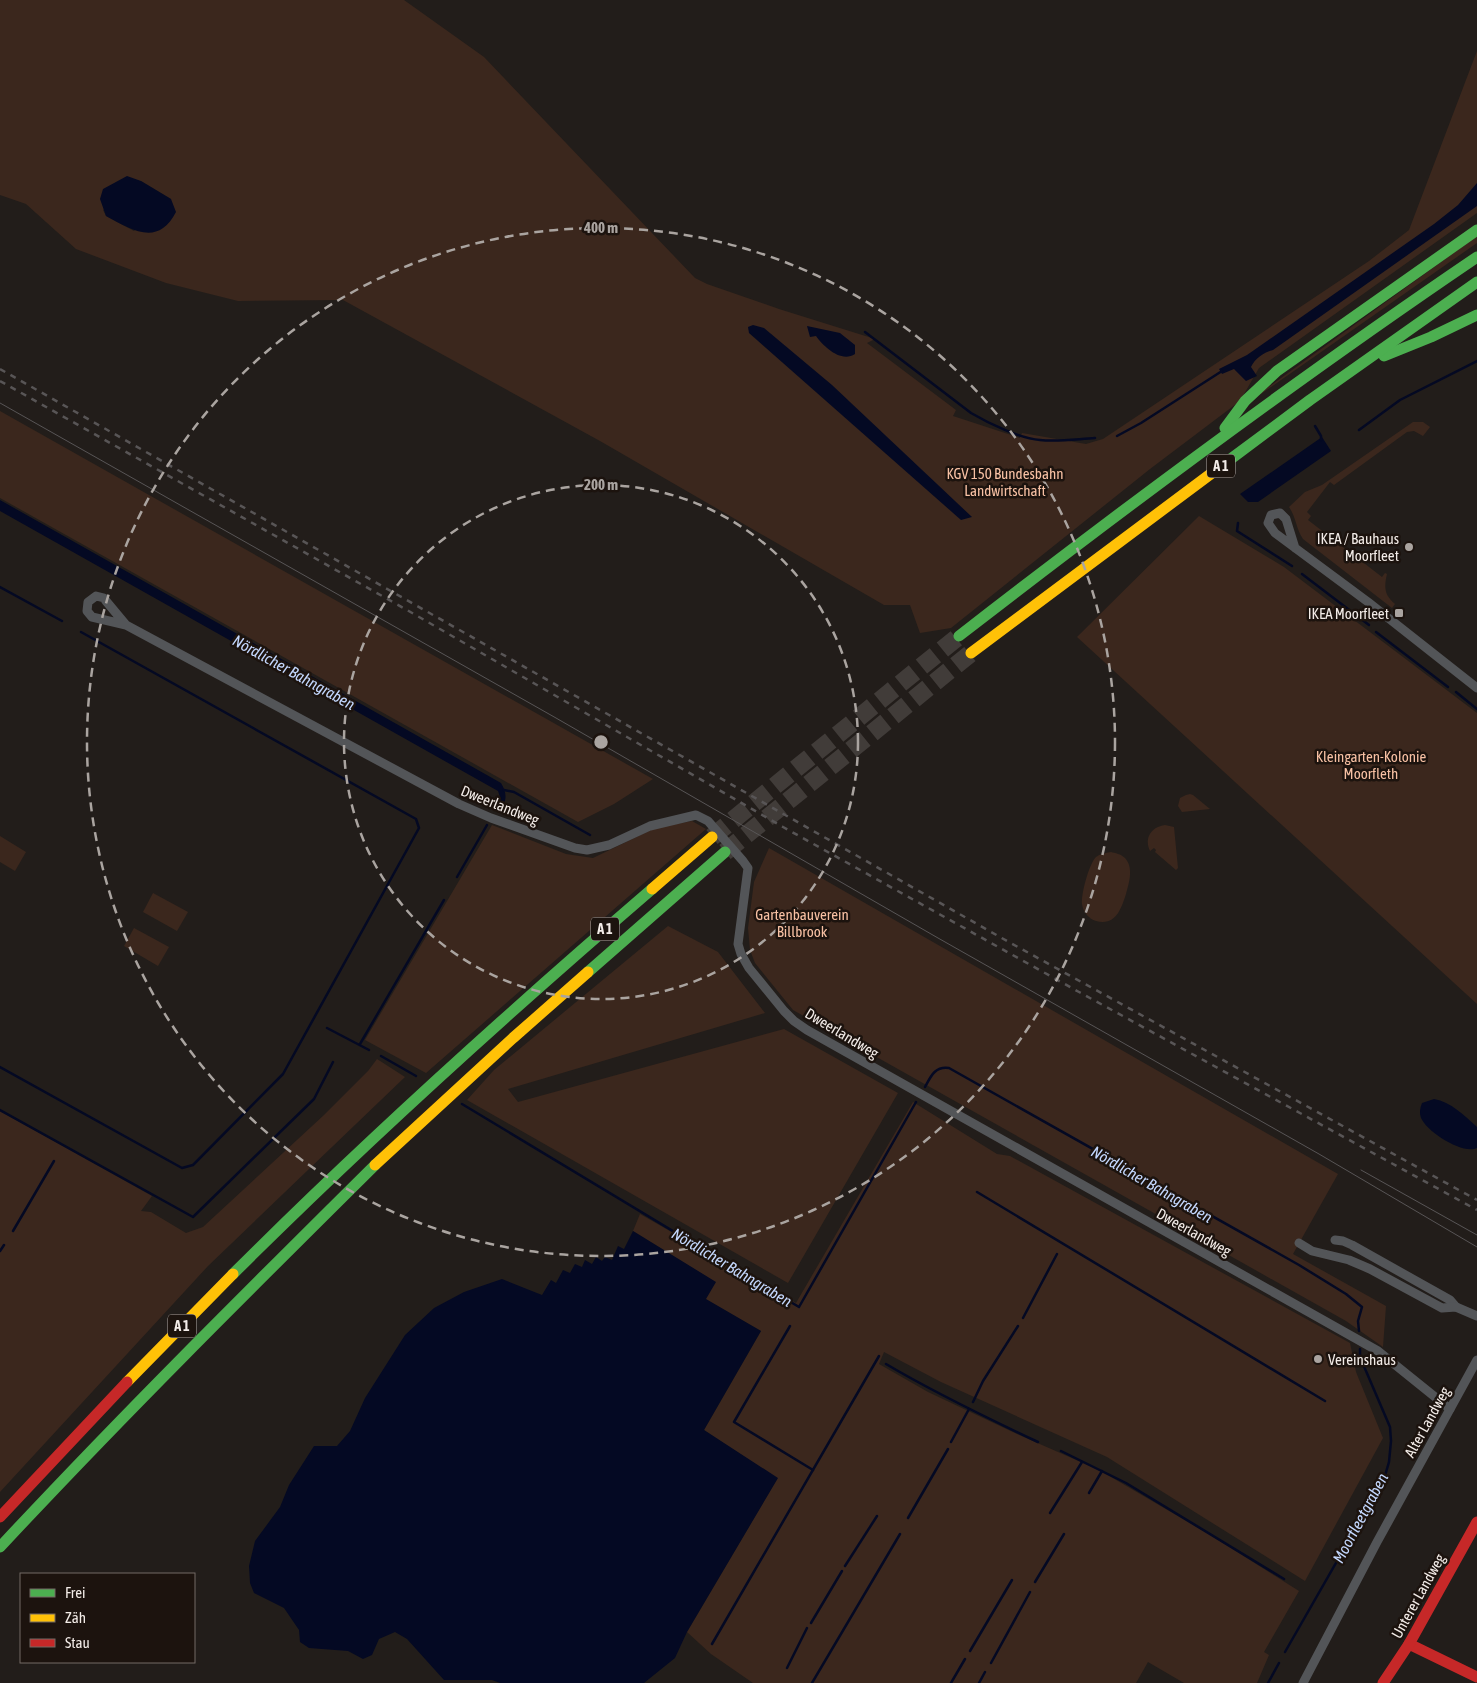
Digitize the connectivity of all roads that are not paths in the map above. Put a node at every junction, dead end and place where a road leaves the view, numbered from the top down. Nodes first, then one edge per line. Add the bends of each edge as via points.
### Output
1 (1477, 230) edge
2 (1477, 257) edge
3 (1477, 282) edge
4 (1477, 315) edge
5 (1355, 367) junction
6 (1211, 445) junction
7 (1295, 548) dead end
8 (126, 625) dead end
9 (959, 636) tunnel mouth
10 (971, 653) tunnel mouth
11 (1477, 688) edge
12 (712, 837) tunnel mouth
13 (725, 852) tunnel mouth
14 (1335, 1240) dead end
15 (1299, 1243) dead end
16 (1456, 1307) junction
17 (1477, 1316) edge
18 (1477, 1360) edge
19 (1450, 1409) junction
20 (0, 1517) edge
21 (1477, 1522) edge
22 (0, 1547) edge
23 (1409, 1644) junction
24 (1477, 1677) edge
25 (1303, 1683) edge
26 (1383, 1683) edge

1 - 6 main road via 1277,371 1245,401
2 - 6 main road, A 1
3 - 5 main road, A 1
4 - 5 main road
5 - 10 main road, A 1
6 - 9 main road, A 1 via 1084,538
7 - 11 street
8 - 19 street, Dweerlandweg via 459,804 575,848 597,849 650,826 687,815 705,818 748,868 738,944 741,954 794,1021 1378,1352
12 - 20 main road, A 1 via 499,1022 306,1202
13 - 22 main road, A 1 via 513,1038 375,1165 197,1340
14 - 16 street via 1352,1245 1450,1300
15 - 16 street via 1312,1251 1370,1269 1442,1308
16 - 17 street
18 - 19 street, Alter Landweg
19 - 25 street, Alter Landweg
21 - 23 main road, Unterer Landweg
23 - 24 main road
23 - 26 main road, Unterer Landweg

